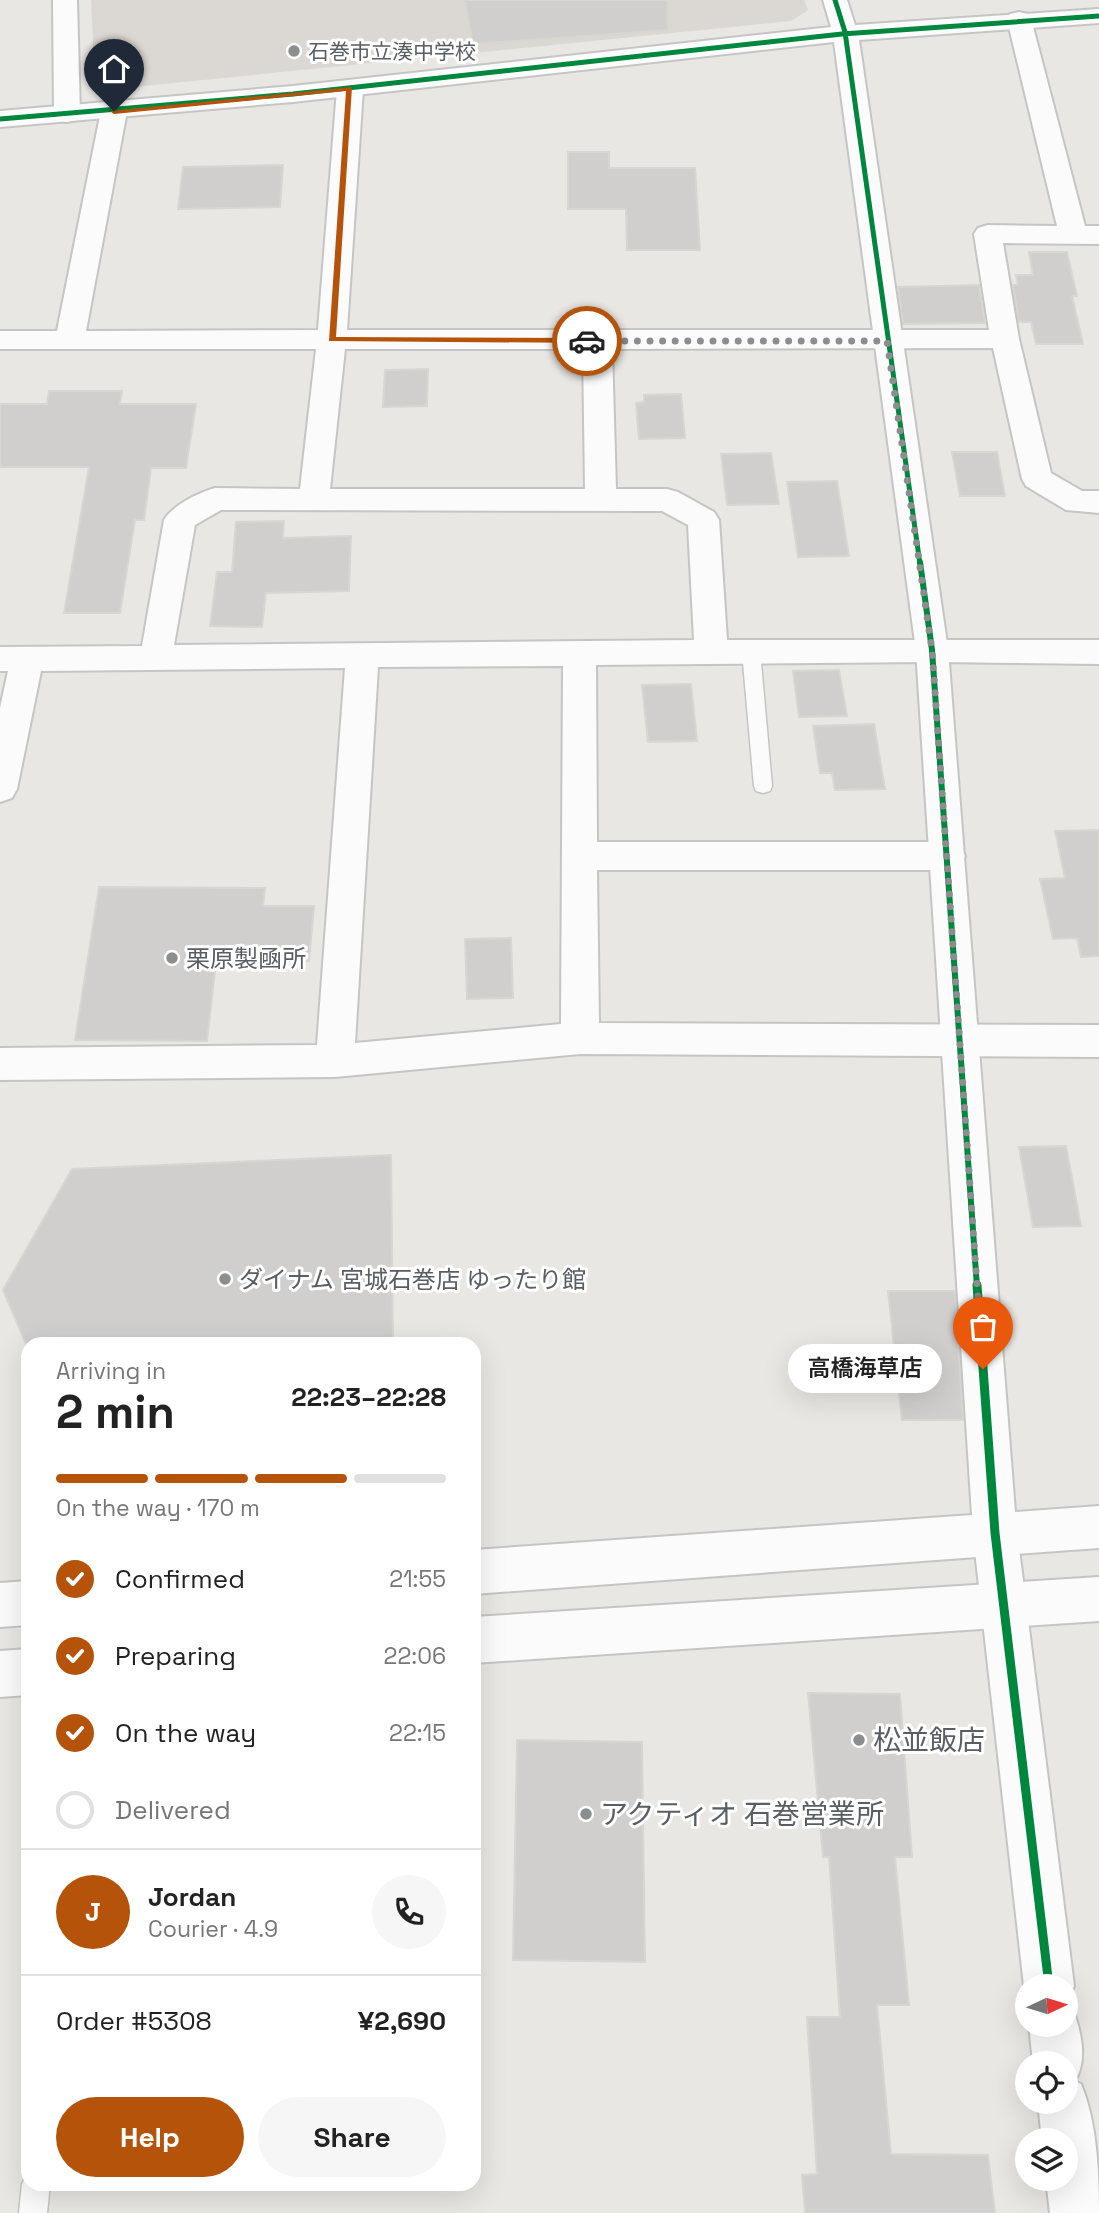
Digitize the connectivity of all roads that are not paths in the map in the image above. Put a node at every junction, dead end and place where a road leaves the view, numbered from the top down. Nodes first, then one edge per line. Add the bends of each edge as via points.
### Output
1 (65, 0) edge
2 (835, 0) edge
3 (1099, 16) edge
4 (1018, 19) junction
5 (845, 32) junction
6 (350, 89) junction
7 (114, 111) junction
8 (67, 114) junction
9 (0, 118) edge
10 (1086, 235) edge
11 (1005, 339) junction
12 (0, 340) edge
13 (70, 340) junction
14 (332, 340) junction
15 (597, 341) junction
16 (887, 341) junction
17 (314, 498) junction
18 (601, 499) junction
19 (1099, 502) edge
20 (932, 650) junction
21 (751, 651) junction
22 (711, 652) junction
23 (1099, 652) edge
24 (579, 653) junction
25 (362, 655) junction
26 (156, 657) junction
27 (13, 658) edge
28 (764, 786) dead end
29 (0, 789) edge
30 (579, 856) junction
31 (947, 856) junction
32 (580, 1038) junction
33 (959, 1041) junction
34 (1099, 1041) edge
35 (335, 1061) junction
36 (0, 1064) edge
37 (1099, 1527) edge
38 (995, 1533) junction
39 (481, 1571) edge
40 (1099, 1599) edge
41 (21, 1604) edge
42 (0, 1605) edge
43 (1004, 1606) junction
44 (481, 1640) edge
45 (21, 1672) edge
46 (0, 1674) edge
47 (1048, 1974) edge
48 (1064, 2114) edge
49 (35, 2191) edge
50 (33, 2213) edge
51 (1076, 2213) edge

1 - 8 street
2 - 5 street
3 - 4 street
4 - 5 street
4 - 10 street
5 - 6 street
5 - 16 street
6 - 7 street
6 - 14 street
7 - 8 street
7 - 13 street
8 - 9 street
10 - 11 street via 988,234
11 - 16 street
11 - 19 street via 1037,479 1077,502
12 - 13 street
13 - 14 street
14 - 15 street
14 - 17 street
15 - 16 street
15 - 18 street
16 - 20 street
17 - 18 street
17 - 26 street via 215,499 180,520
18 - 22 street via 667,500 703,520
20 - 21 street
20 - 23 street
20 - 31 street
21 - 22 street
21 - 28 lane
22 - 24 street
24 - 25 street
24 - 30 street
25 - 26 street
25 - 35 street
26 - 27 street
27 - 29 street
30 - 31 street
30 - 32 street
31 - 33 street
32 - 33 street
32 - 35 street
33 - 34 street
33 - 38 street
35 - 36 street
37 - 38 street
38 - 39 street
38 - 43 street
40 - 43 street
41 - 42 street
43 - 44 street
43 - 47 street
45 - 46 street
48 - 51 street
49 - 50 lane

